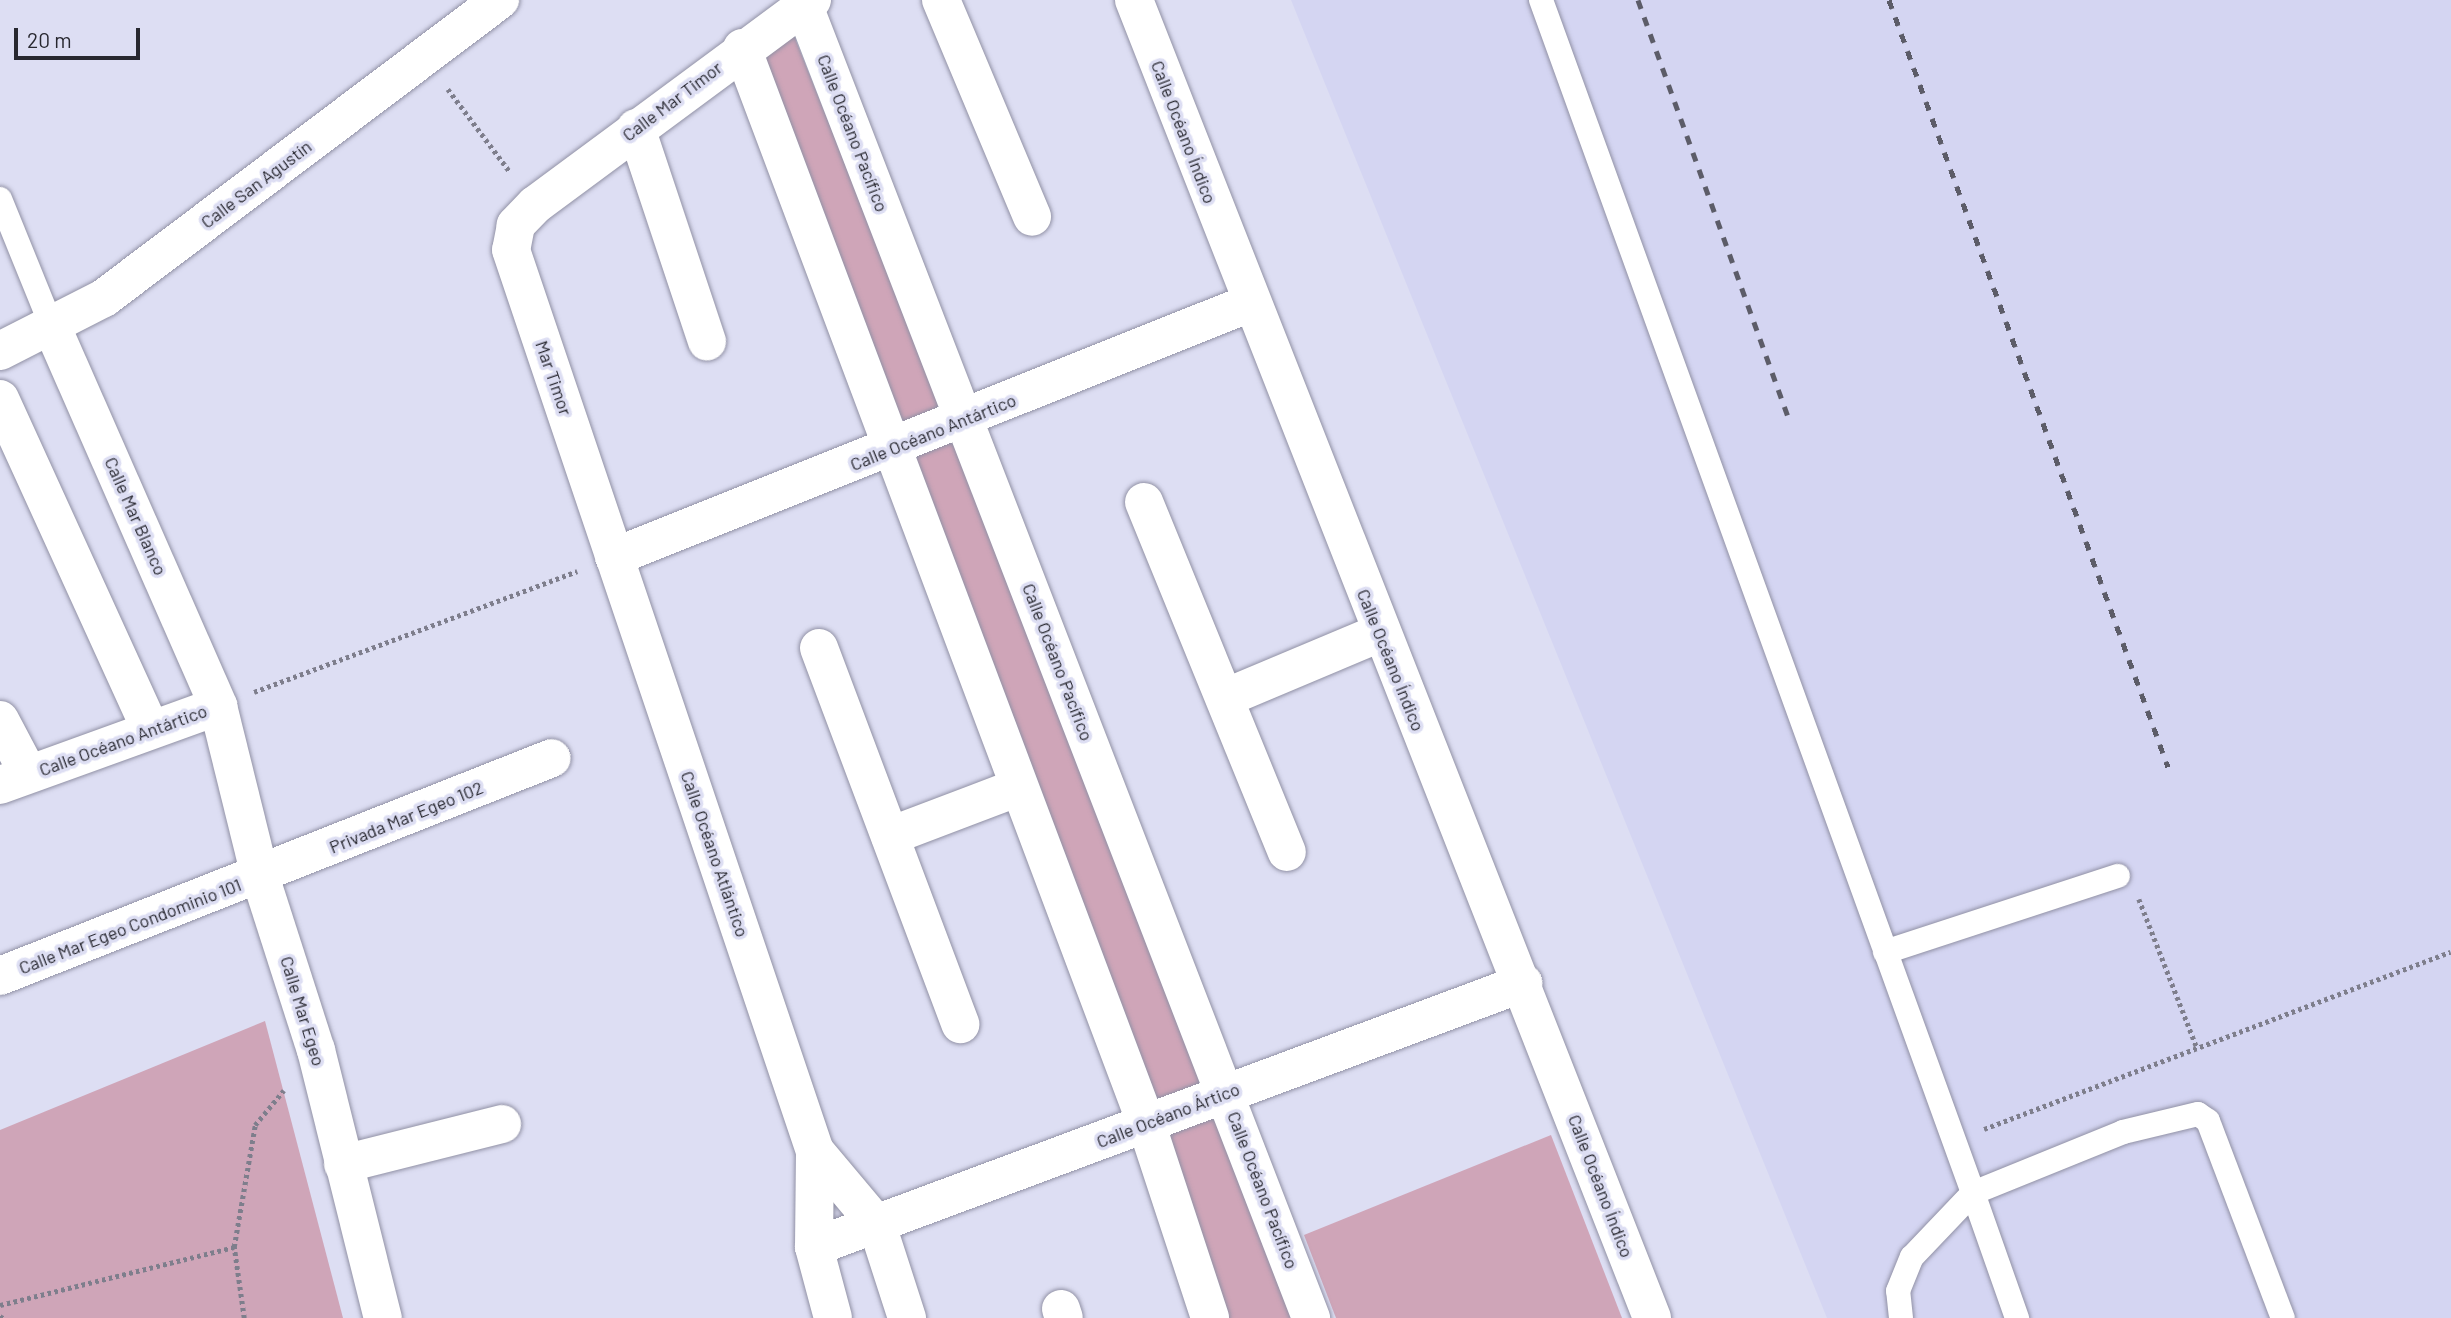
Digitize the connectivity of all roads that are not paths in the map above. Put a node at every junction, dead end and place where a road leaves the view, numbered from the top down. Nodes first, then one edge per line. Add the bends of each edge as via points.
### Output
1 (500, 0) edge
2 (941, 0) edge
3 (1134, 0) edge
4 (1541, 0) edge
5 (808, 3) edge
6 (742, 48) junction
7 (636, 128) junction
8 (0, 199) edge
9 (535, 205) joint
10 (1032, 217) dead end
11 (1250, 303) junction
12 (52, 327) junction
13 (707, 341) dead end
14 (0, 351) edge
15 (0, 399) edge
16 (963, 419) junction
17 (893, 449) junction
18 (1144, 502) dead end
19 (614, 557) junction
20 (1380, 633) junction
21 (820, 648) dead end
22 (1225, 698) junction
23 (218, 706) junction
24 (0, 720) edge
25 (150, 729) junction
26 (552, 758) dead end
27 (14, 779) edge
28 (1019, 787) junction
29 (890, 836) junction
30 (1287, 852) dead end
31 (260, 876) junction
32 (2118, 876) road end
33 (1885, 951) junction
34 (0, 976) edge
35 (1522, 983) junction
36 (960, 1024) dead end
37 (1226, 1093) junction
38 (1146, 1123) junction
39 (502, 1124) dead end
40 (815, 1152) junction
41 (343, 1164) junction
42 (1973, 1193) junction
43 (877, 1225) junction
44 (814, 1247) junction
45 (383, 1318) edge
46 (833, 1318) edge
47 (907, 1318) edge
48 (1210, 1318) edge
49 (1311, 1318) edge
50 (1651, 1318) edge
51 (1901, 1318) edge
52 (2017, 1318) edge
53 (2283, 1318) edge

1 - 12 street, Calle San Agustín via 104,298
2 - 10 street
3 - 11 street, Calle Océano Índico
4 - 33 lane
5 - 6 street, Calle Mar Timor
5 - 16 street, Calle Océano Pacífico
6 - 7 street, Calle Mar Timor
6 - 17 street
7 - 9 street, Calle Mar Timor
7 - 13 street
8 - 12 lane
9 - 19 street, Mar Timor via 516,225 510,250
11 - 16 street, Calle Océano Antártico
11 - 20 street, Calle Océano Índico
12 - 14 street, Calle San Agustín
12 - 23 street, Calle Mar Blanco
15 - 25 street
16 - 17 street, Calle Océano Antártico
16 - 37 street, Calle Océano Pacífico
17 - 19 street, Calle Océano Antártico
17 - 28 street
18 - 22 street
19 - 40 street, Calle Océano Atlántico
20 - 22 street
20 - 35 street, Calle Océano Índico
21 - 29 street
22 - 30 street
23 - 25 street, Calle Océano Antártico
23 - 31 street, Calle Mar Egeo
24 - 27 street, Calle Océano Antártico
25 - 27 street, Calle Océano Antártico
26 - 31 street, Privada Mar Egeo 102
28 - 29 street
28 - 38 street
29 - 36 street
31 - 34 street, Calle Mar Egeo Condominio 101
31 - 41 street, Calle Mar Egeo via 316,1050
32 - 33 lane
33 - 42 lane
35 - 37 street, Calle Océano Ártico
35 - 50 street, Calle Océano Índico
37 - 38 street, Calle Océano Ártico
37 - 49 street, Calle Océano Pacífico
38 - 43 street, Calle Océano Ártico
38 - 48 street
39 - 41 street
40 - 43 street, Calle Océano Atlántico
40 - 44 street, Calle Océano Atlántico
41 - 45 street, Calle Mar Egeo
42 - 51 lane via 1934,1227 1912,1257 1898,1291
42 - 52 lane
42 - 53 lane via 2123,1132 2198,1114 2208,1121
43 - 44 street, Calle Océano Ártico
43 - 47 street, Calle Océano Atlántico
44 - 46 street, Calle Océano Atlántico

